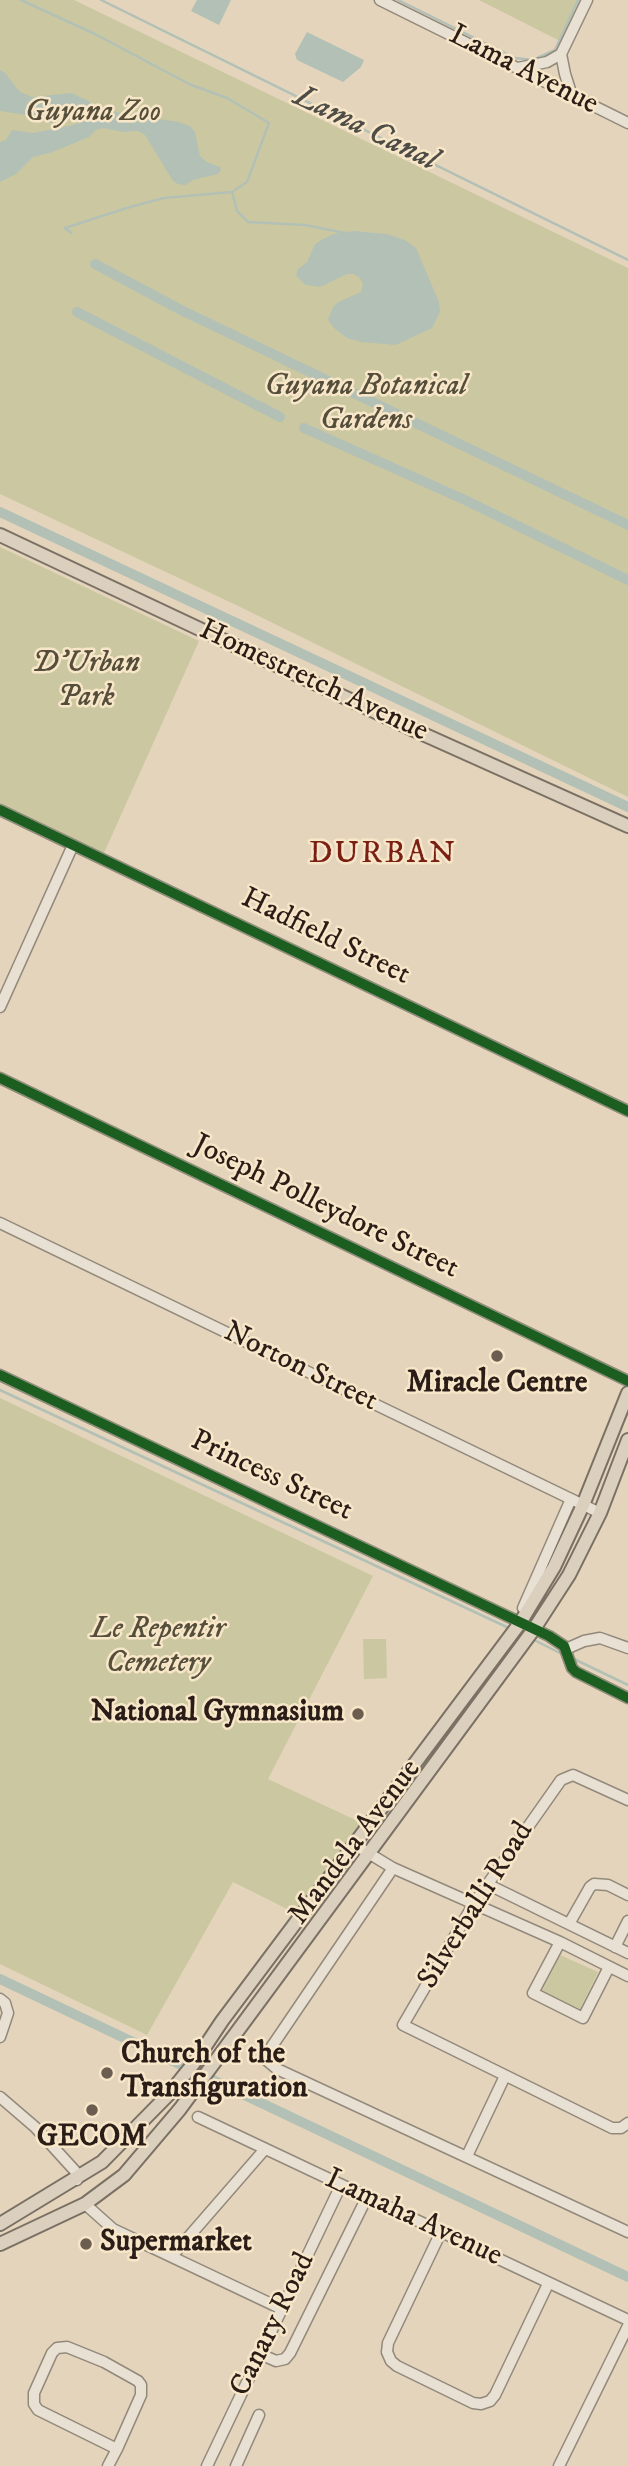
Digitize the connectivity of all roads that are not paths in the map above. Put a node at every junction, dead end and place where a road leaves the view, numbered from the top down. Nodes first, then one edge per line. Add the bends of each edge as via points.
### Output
1 (380, 0) edge
2 (587, 0) edge
3 (562, 54) junction
4 (517, 68) junction
5 (572, 96) junction
6 (628, 123) edge
7 (0, 536) edge
8 (0, 810) edge
9 (628, 826) edge
10 (73, 845) junction
11 (0, 1007) edge
12 (0, 1079) edge
13 (628, 1111) edge
14 (0, 1223) edge
15 (0, 1375) edge
16 (628, 1381) edge
17 (628, 1393) edge
18 (628, 1440) edge
19 (577, 1502) junction
20 (600, 1513) junction
21 (517, 1626) junction
22 (529, 1635) junction
23 (628, 1648) edge
24 (567, 1651) junction
25 (628, 1698) edge
26 (628, 1800) edge
27 (355, 1845) junction
28 (367, 1853) junction
29 (393, 1868) junction
30 (487, 1884) junction
31 (628, 1895) edge
32 (473, 1905) junction
33 (628, 1921) edge
34 (569, 1924) junction
35 (560, 1942) junction
36 (615, 1947) junction
37 (628, 1953) edge
38 (609, 1967) junction
39 (628, 1976) edge
40 (0, 1999) edge
41 (0, 2037) edge
42 (505, 2076) junction
43 (0, 2097) edge
44 (198, 2117) dead end
45 (628, 2123) edge
46 (265, 2149) junction
47 (467, 2156) junction
48 (77, 2179) junction
49 (341, 2185) junction
50 (367, 2197) junction
51 (85, 2204) junction
52 (0, 2224) edge
53 (441, 2232) junction
54 (628, 2232) edge
55 (0, 2244) edge
56 (172, 2256) junction
57 (548, 2284) junction
58 (282, 2309) junction
59 (628, 2320) edge
60 (628, 2326) edge
61 (260, 2354) junction
62 (260, 2415) dead end
63 (117, 2449) junction
64 (108, 2466) edge
65 (207, 2466) edge
66 (236, 2466) edge
67 (559, 2466) edge

1 - 4 street, Lama Avenue
2 - 3 street
3 - 4 street
3 - 5 street
4 - 5 street, Lama Avenue
5 - 6 street, Lama Avenue
7 - 9 main road, Homestretch Avenue
8 - 10 street, Hadfield Street
10 - 11 street
10 - 13 street, Hadfield Street
12 - 16 street, Joseph Polleydore Street
14 - 19 street, Norton Street
15 - 21 street, Princess Street
17 - 19 main road, Mandela Avenue
18 - 20 main road, Mandela Avenue
19 - 20 street, Norton Street
19 - 21 main road, Mandela Avenue via 554,1567
20 - 22 main road, Mandela Avenue via 569,1575
21 - 22 street, Princess Street
21 - 27 main road, Mandela Avenue
22 - 24 street, Princess Street via 560,1642
22 - 28 main road, Mandela Avenue
23 - 24 street via 600,1638
24 - 25 street via 576,1672
26 - 30 street, Silverballi Road via 573,1775 565,1777
27 - 28 street
27 - 48 main road, Mandela Avenue via 184,2077 102,2162
28 - 29 street
28 - 51 main road, Mandela Avenue via 151,2144 124,2175
29 - 32 street
29 - 47 street via 264,2058 277,2069
30 - 32 street, Silverballi Road
30 - 34 street
31 - 34 street via 594,1884
32 - 35 street
32 - 42 street, Silverballi Road via 403,2025
33 - 36 street
34 - 36 street
35 - 38 street
35 - 38 street via 533,1993 583,2018
36 - 37 street
38 - 39 street
40 - 41 street via 8,2014
42 - 45 street via 612,2128
42 - 47 street
43 - 48 street via 35,2127 76,2172
44 - 46 street, Lamaha Avenue
46 - 49 street, Lamaha Avenue
46 - 56 street
47 - 54 street
48 - 52 main road, Mandela Avenue
49 - 50 street, Lamaha Avenue
49 - 58 street, Canary Road
50 - 53 street, Lamaha Avenue
50 - 61 street via 290,2353 276,2361
51 - 55 main road, Mandela Avenue
51 - 56 street via 113,2229
53 - 57 street, Lamaha Avenue
53 - 57 street via 387,2352 397,2366 473,2403 490,2401 495,2395
56 - 58 street
57 - 59 street, Lamaha Avenue
58 - 61 street, Canary Road
60 - 67 street
61 - 65 street, Canary Road
62 - 66 street
63 - 63 street via 141,2395 141,2385 93,2357 57,2348 34,2393 34,2404
63 - 64 street

